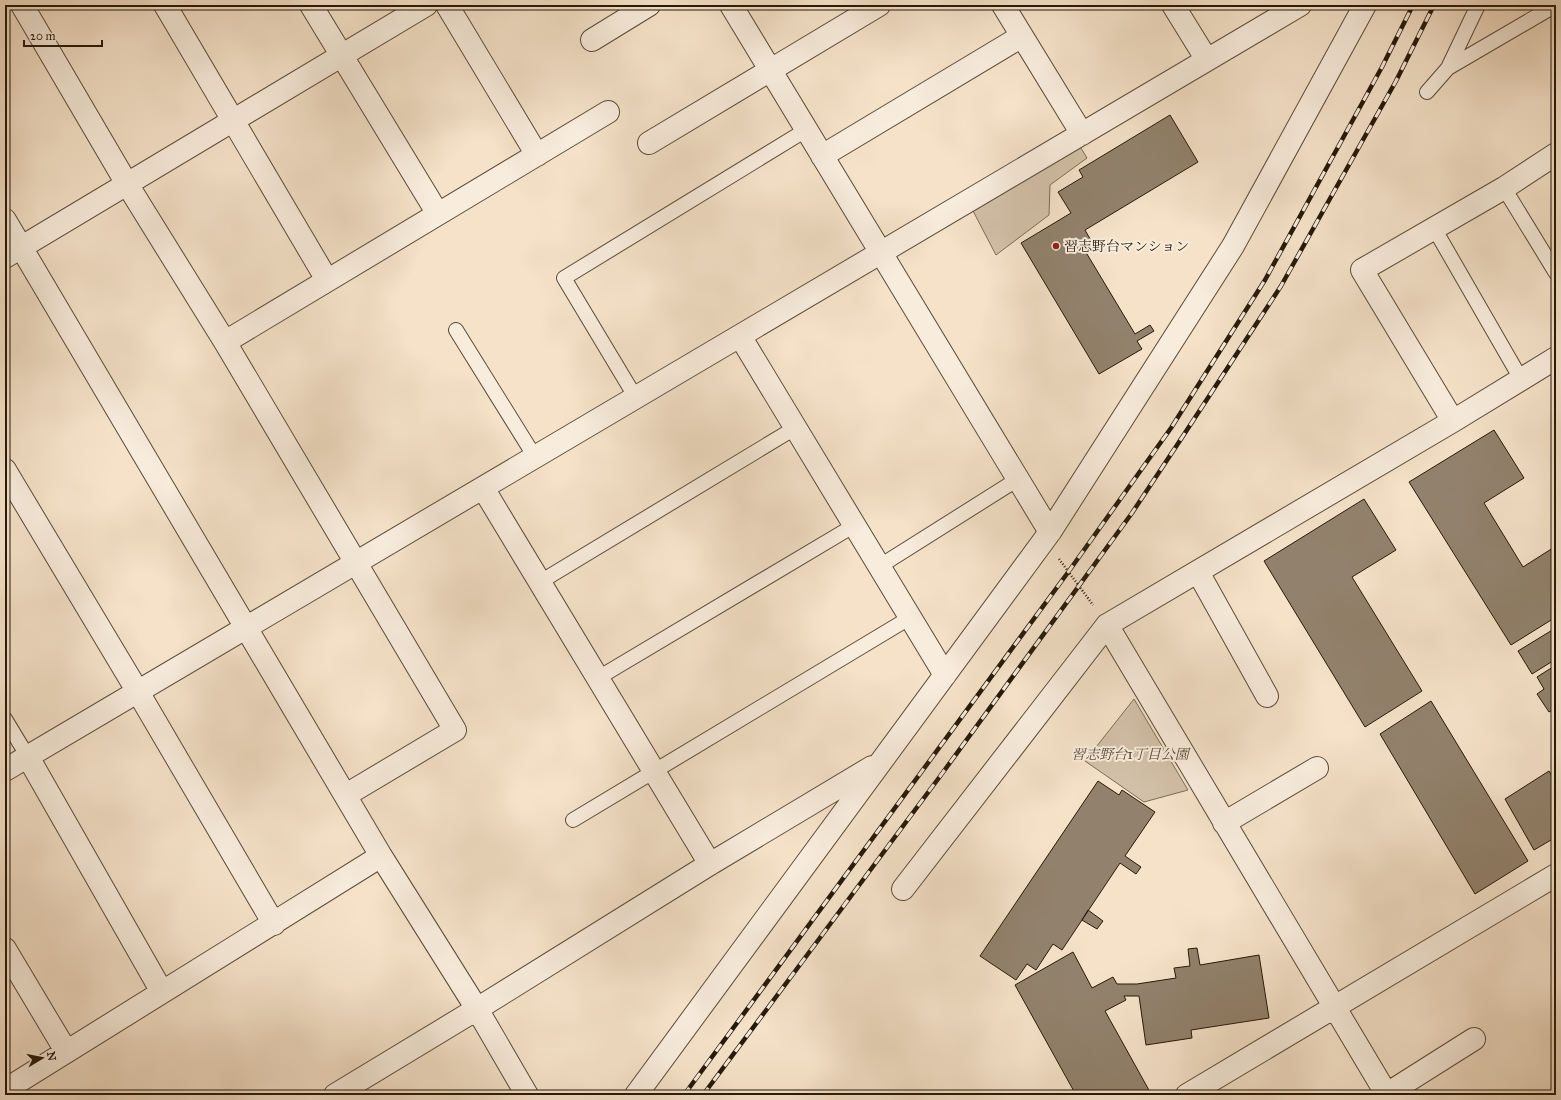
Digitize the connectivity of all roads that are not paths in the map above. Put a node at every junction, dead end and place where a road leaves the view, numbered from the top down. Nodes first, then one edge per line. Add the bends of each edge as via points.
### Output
1 (22, 5) edge
2 (165, 5) edge
3 (311, 5) edge
4 (426, 5) edge
5 (448, 5) edge
6 (649, 5) edge
7 (731, 5) edge
8 (879, 5) edge
9 (1003, 5) edge
10 (1173, 5) edge
11 (1300, 5) edge
12 (1365, 5) edge
13 (1478, 5) edge
14 (1556, 5) edge
15 (1022, 36) junction
16 (592, 40) dead end
17 (341, 55) junction
18 (1207, 60) junction
19 (1448, 68) junction
20 (770, 70) junction
21 (1427, 92) dead end
22 (608, 112) dead end
23 (233, 120) junction
24 (806, 130) junction
25 (1082, 134) junction
26 (649, 143) dead end
27 (537, 154) junction
28 (1556, 154) edge
29 (822, 156) junction
30 (127, 184) junction
31 (1504, 188) junction
32 (438, 214) junction
33 (5, 220) edge
34 (1434, 228) junction
35 (13, 252) edge
36 (881, 253) junction
37 (1556, 273) edge
38 (327, 280) junction
39 (456, 330) dead end
40 (740, 336) junction
41 (225, 342) junction
42 (1556, 358) edge
43 (1521, 379) junction
44 (636, 398) junction
45 (1453, 421) junction
46 (795, 428) junction
47 (535, 457) junction
48 (5, 470) edge
49 (1018, 479) junction
50 (483, 488) junction
51 (855, 525) junction
52 (1047, 536) junction
53 (356, 563) junction
54 (880, 566) junction
55 (1198, 572) junction
56 (540, 582) junction
57 (911, 618) junction
58 (1107, 625) junction
59 (247, 628) junction
60 (945, 675) junction
61 (598, 678) junction
62 (138, 692) junction
63 (1267, 696) dead end
64 (5, 719) edge
65 (28, 757) junction
66 (880, 762) junction
67 (1317, 768) dead end
68 (5, 770) edge
69 (654, 771) junction
70 (346, 796) junction
71 (573, 820) dead end
72 (1224, 823) junction
73 (381, 856) junction
74 (710, 864) junction
75 (1556, 875) edge
76 (903, 889) dead end
77 (274, 924) junction
78 (5, 949) edge
79 (162, 992) junction
80 (1334, 1007) junction
81 (476, 1009) junction
82 (1474, 1039) dead end
83 (66, 1051) junction
84 (5, 1090) edge
85 (335, 1095) edge
86 (527, 1095) edge
87 (636, 1095) edge
88 (1188, 1095) edge
89 (1387, 1095) edge

1 - 30 street
2 - 23 street
3 - 17 street
4 - 17 street
5 - 27 street
6 - 16 street
7 - 20 street
8 - 20 street
9 - 15 street
10 - 18 street
11 - 18 street
12 - 52 street via 1233,246
13 - 19 lane
14 - 19 lane
15 - 25 street
15 - 29 street
17 - 23 street
17 - 32 street
18 - 25 street
19 - 21 lane
20 - 24 street
20 - 26 street
22 - 27 street
23 - 30 street
23 - 38 street
24 - 29 street
24 - 44 lane via 564,278
25 - 36 street
27 - 32 street
28 - 31 street
29 - 36 street
30 - 35 street
30 - 41 street
31 - 34 street
31 - 37 lane
32 - 38 street
33 - 35 street
34 - 43 lane
34 - 45 street via 1362,270
35 - 59 street
36 - 40 street
36 - 49 street
38 - 41 street
39 - 47 lane
40 - 44 street
40 - 46 street
41 - 53 street
42 - 43 street
43 - 45 street
44 - 47 street
45 - 55 street
46 - 51 street
46 - 56 lane
47 - 50 street
48 - 62 street
49 - 52 street
49 - 54 lane
50 - 53 street
50 - 56 street
51 - 54 street
51 - 61 lane
52 - 60 street
53 - 59 street
53 - 70 street via 455,730
54 - 57 street
55 - 58 street
55 - 63 street
56 - 61 street
57 - 60 street
57 - 69 lane
58 - 72 street
58 - 76 street
59 - 62 street
59 - 70 street
60 - 66 street
61 - 69 street
62 - 65 street
62 - 77 street
64 - 65 lane
65 - 68 street
65 - 79 street
66 - 74 street
66 - 87 street
67 - 72 street
69 - 71 lane
69 - 74 street
70 - 73 street
72 - 80 street
73 - 77 street
73 - 81 street
74 - 81 street
75 - 80 street
77 - 79 street
78 - 83 street
79 - 83 street
80 - 88 street
80 - 89 street
81 - 85 street
81 - 86 street
82 - 89 street
83 - 84 street

